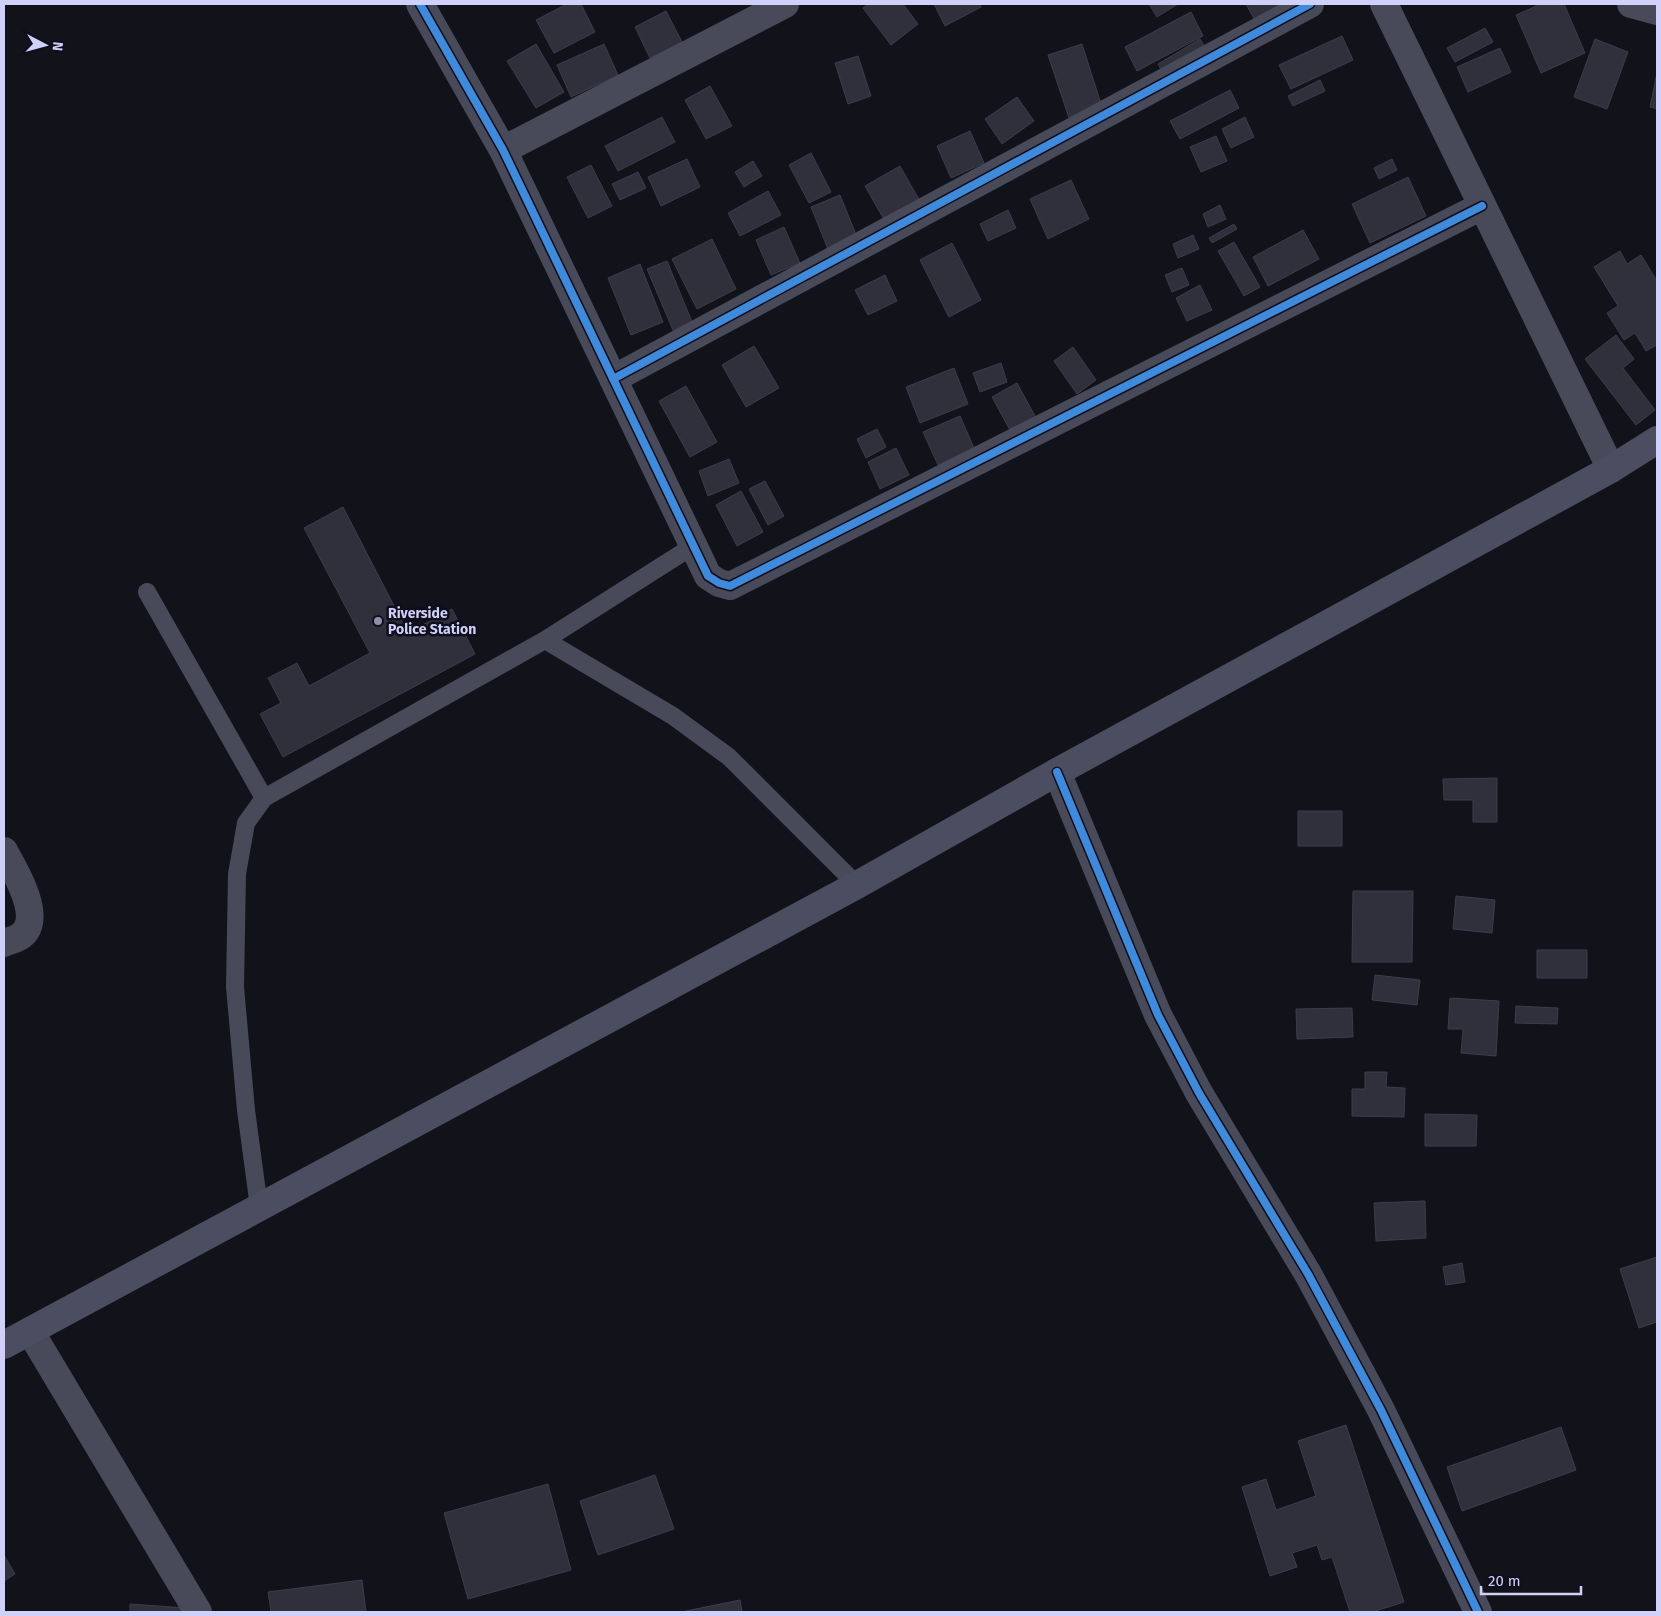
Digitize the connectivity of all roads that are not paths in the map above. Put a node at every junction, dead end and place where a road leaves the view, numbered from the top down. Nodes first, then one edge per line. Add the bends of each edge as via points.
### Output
1 (420, 4) edge
2 (785, 4) edge
3 (1310, 4) edge
4 (1384, 4) edge
5 (1630, 4) edge
6 (1657, 11) edge
7 (503, 150) junction
8 (1482, 206) junction
9 (613, 380) junction
10 (1657, 440) edge
11 (1611, 469) junction
12 (693, 546) junction
13 (147, 592) dead end
14 (545, 640) junction
15 (1057, 772) junction
16 (264, 798) junction
17 (4, 851) edge
18 (857, 885) junction
19 (4, 943) edge
20 (259, 1207) junction
21 (30, 1331) junction
22 (4, 1345) edge
23 (198, 1612) edge
24 (1478, 1612) edge

1 - 7 street
2 - 7 street
3 - 9 street
4 - 8 street
5 - 6 street
7 - 9 street
8 - 11 street
8 - 12 street via 730,586 719,584 708,576
9 - 12 street
10 - 11 main road
11 - 15 main road
12 - 14 lane
13 - 16 lane
14 - 16 lane
14 - 18 lane via 673,716 729,757
15 - 18 main road
15 - 24 street via 1158,1015 1199,1093 1308,1274 1381,1410
16 - 20 lane via 246,823 236,883 235,987
17 - 19 street via 29,905 28,924 20,937
18 - 20 main road
20 - 21 main road
21 - 22 main road
21 - 23 street

